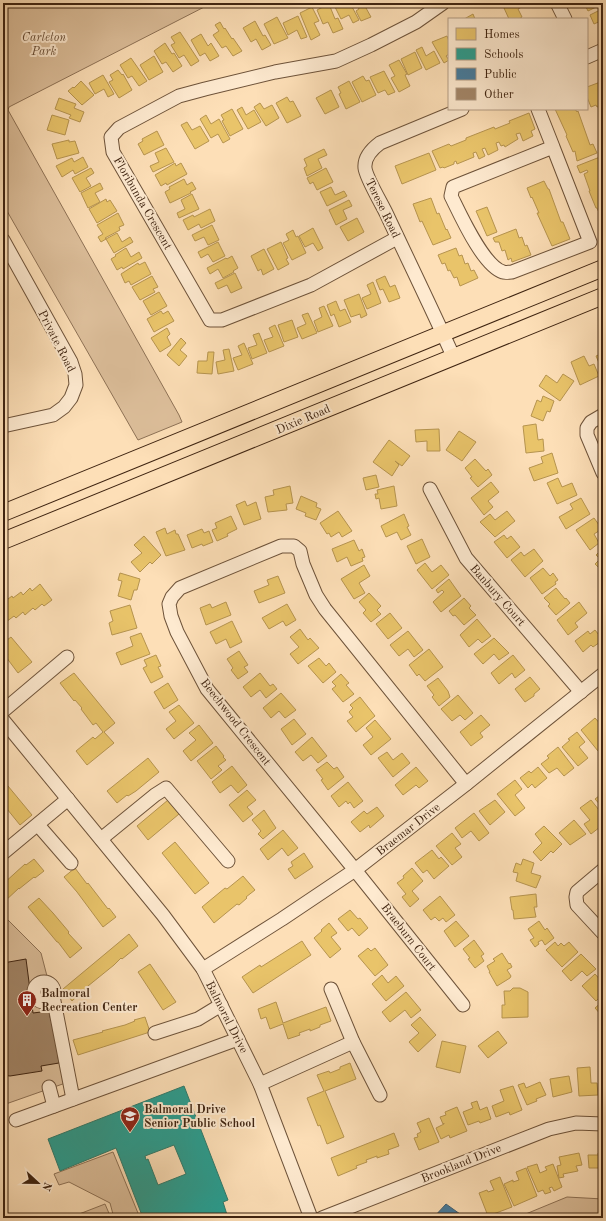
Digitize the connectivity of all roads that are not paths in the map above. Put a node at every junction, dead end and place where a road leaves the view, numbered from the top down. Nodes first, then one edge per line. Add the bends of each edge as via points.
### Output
1 (443, 3) edge
2 (558, 3) edge
3 (566, 18) edge
4 (603, 50) edge
5 (588, 57) edge
6 (460, 110) edge
7 (538, 110) edge
8 (553, 146) junction
9 (397, 238) junction
10 (3, 240) edge
11 (603, 268) edge
12 (603, 296) edge
13 (443, 333) junction
14 (453, 356) junction
15 (603, 415) edge
16 (3, 426) edge
17 (603, 473) edge
18 (430, 489) dead end
19 (3, 513) edge
20 (3, 541) edge
21 (67, 657) dead end
22 (603, 674) edge
23 (581, 692) junction
24 (3, 711) edge
25 (3, 720) edge
26 (466, 784) junction
27 (68, 799) junction
28 (38, 825) junction
29 (100, 839) junction
30 (3, 853) edge
31 (228, 861) dead end
32 (71, 863) dead end
33 (355, 870) junction
34 (603, 870) edge
35 (603, 932) edge
36 (203, 969) junction
37 (331, 989) dead end
38 (53, 996) dead end
39 (221, 1005) junction
40 (463, 1005) dead end
41 (155, 1033) dead end
42 (238, 1039) junction
43 (353, 1042) junction
44 (260, 1084) junction
45 (49, 1087) dead end
46 (380, 1095) dead end
47 (73, 1099) junction
48 (54, 1106) junction
49 (16, 1120) dead end
50 (603, 1124) edge
51 (311, 1218) edge
52 (322, 1218) edge

1 - 9 street, Floribunda Crescent via 416,22 336,60 179,96 119,128 111,137 113,152 210,320 222,320 311,285
2 - 3 street
4 - 5 street
6 - 9 street, Terese Road via 380,143 367,157 366,173
7 - 8 street
8 - 8 street via 590,242 512,272 503,272 494,267 479,248 451,196 453,187
9 - 13 street, Terese Road
10 - 16 street, Private Road via 76,374 76,385 64,407 53,414
11 - 13 main road
12 - 14 main road, Dixie Road
13 - 14 street, Terese Road
13 - 19 main road
14 - 20 main road, Dixie Road
15 - 17 street via 591,422 587,428 587,435
18 - 23 street, Banbury Court via 466,558
21 - 24 street
22 - 23 street, Braemar Drive
23 - 26 street, Braemar Drive
25 - 27 street, Balmoral Drive
26 - 33 street, Braemar Drive
26 - 33 street, Beechwood Crescent via 325,609 316,595 300,551 294,546 281,546 180,588 169,604 172,616 177,632 207,689
27 - 28 street
27 - 29 street, Balmoral Drive
28 - 30 street
28 - 32 street
29 - 31 street via 166,788
29 - 36 street, Balmoral Drive
33 - 36 street, Braemar Drive
33 - 40 street, Braeburn Court
34 - 35 street via 577,892 576,897 577,905
36 - 39 street, Balmoral Drive
37 - 43 street
38 - 47 street
39 - 41 street via 198,1019
39 - 42 street, Balmoral Drive
42 - 44 street, Balmoral Drive
42 - 47 street
43 - 44 street
43 - 46 street
44 - 51 street, Balmoral Drive
45 - 48 street
47 - 48 street
48 - 49 street
50 - 52 street, Brookland Drive via 576,1123 549,1129

